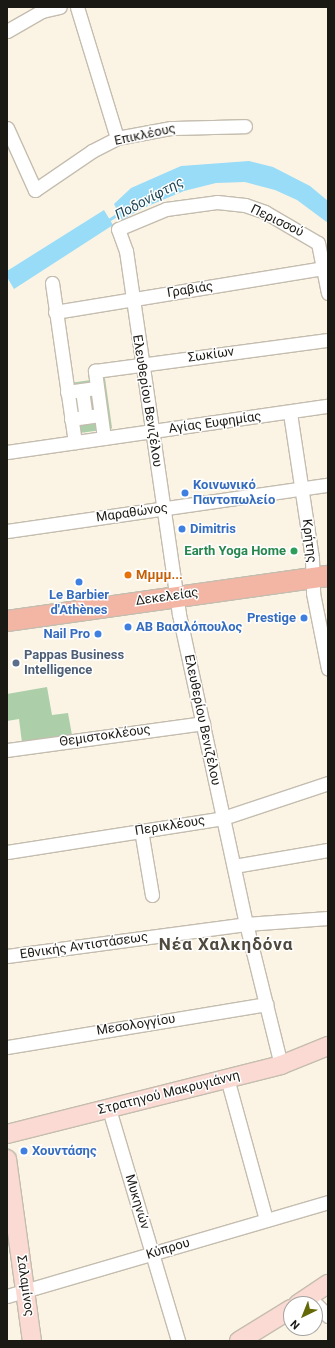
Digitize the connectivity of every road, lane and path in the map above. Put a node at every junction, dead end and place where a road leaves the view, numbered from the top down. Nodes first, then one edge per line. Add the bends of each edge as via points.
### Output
1 (60, 7) edge
2 (77, 7) edge
3 (7, 31) edge
4 (246, 126) dead end
5 (7, 128) edge
6 (118, 138) junction
7 (118, 229) joint
8 (324, 268) junction
9 (52, 283) dead end
10 (328, 293) edge
11 (132, 300) junction
12 (55, 312) junction
13 (328, 340) edge
14 (141, 365) junction
15 (96, 388) junction
16 (82, 390) junction
17 (67, 392) junction
18 (328, 406) edge
19 (290, 413) junction
20 (100, 415) junction
21 (86, 417) junction
22 (71, 419) junction
23 (151, 432) junction
24 (104, 438) junction
25 (75, 442) junction
26 (7, 452) edge
27 (328, 485) edge
28 (302, 489) junction
29 (163, 509) junction
30 (7, 531) edge
31 (320, 577) edge
32 (176, 595) junction
33 (7, 621) edge
34 (328, 668) edge
35 (203, 723) junction
36 (7, 750) edge
37 (328, 784) edge
38 (223, 818) junction
39 (141, 830) junction
40 (328, 850) edge
41 (7, 852) edge
42 (234, 866) junction
43 (152, 895) dead end
44 (328, 918) edge
45 (246, 924) junction
46 (7, 956) edge
47 (266, 1004) junction
48 (328, 1046) edge
49 (7, 1047) edge
50 (281, 1065) junction
51 (227, 1078) junction
52 (109, 1109) junction
53 (7, 1134) edge
54 (7, 1159) edge
55 (328, 1202) edge
56 (266, 1220) junction
57 (153, 1254) junction
58 (328, 1284) edge
59 (26, 1291) junction
60 (7, 1296) edge
61 (310, 1296) edge
62 (283, 1314) edge
63 (32, 1341) edge
64 (178, 1341) edge
65 (239, 1341) edge

1 - 3 street via 42,11
2 - 6 street
4 - 6 street, Επικλέους via 172,128
5 - 6 street, Επικλέους via 35,190 92,151
7 - 8 street, Περισσού via 166,209 217,202 245,205 265,212 318,243
7 - 11 street, Ελευθερίου Βενιζέλου via 126,251
8 - 10 street
8 - 11 street, Γραβιάς
9 - 12 street
11 - 12 street, Γραβιάς
11 - 14 street, Ελευθερίου Βενιζέλου
12 - 17 street
13 - 14 street, Σωκίων
14 - 15 street, Σωκίων via 95,371
14 - 23 street, Ελευθερίου Βενιζέλου
15 - 16 street
15 - 20 street
16 - 17 street
16 - 21 street
17 - 22 street
18 - 19 street, Αγίας Ευφημίας
19 - 23 street, Αγίας Ευφημίας
19 - 28 street, Κρήτης
20 - 21 street
20 - 24 street
21 - 22 street
22 - 25 street
23 - 24 street, Αγίας Ευφημίας
23 - 29 street, Ελευθερίου Βενιζέλου
24 - 25 street, Αγίας Ευφημίας
25 - 26 street, Αγίας Ευφημίας
27 - 28 street, Μαραθώνος
28 - 29 street, Μαραθώνος
28 - 31 street, Κρήτης
29 - 30 street, Μαραθώνος
29 - 32 street, Ελευθερίου Βενιζέλου
31 - 32 main road, Δεκελείας
31 - 34 street, Κρήτης via 313,593
32 - 33 main road, Δεκελείας
32 - 35 street, Ελευθερίου Βενιζέλου
35 - 36 street, Θεμιστοκλέους
35 - 38 street, Ελευθερίου Βενιζέλου
37 - 38 street, Περικλέους
38 - 39 street, Περικλέους
38 - 42 street, Ελευθερίου Βενιζέλου
39 - 41 street, Περικλέους
39 - 43 street
40 - 42 street
42 - 45 street, Ελευθερίου Βενιζέλου
44 - 45 street, Εθνικής Αντιστάσεως
45 - 46 street, Εθνικής Αντιστάσεως
45 - 47 street, Ελευθερίου Βενιζέλου
47 - 49 street, Μεσολογγίου
47 - 50 street, Ελευθερίου Βενιζέλου
48 - 50 street, Στρατηγού Μακρυγιάννη
50 - 51 street, Στρατηγού Μακρυγιάννη
51 - 52 street, Στρατηγού Μακρυγιάννη
51 - 56 street
52 - 53 street, Στρατηγού Μακρυγιάννη
52 - 57 street, Μυκηνών
54 - 59 street, Σαλαμίνος
55 - 56 street, Κύπρου
56 - 57 street, Κύπρου
57 - 59 street, Κύπρου
57 - 64 street, Μυκηνών
58 - 61 street
59 - 60 street, Κύπρου
59 - 63 street, Σαλαμίνος
62 - 65 street

